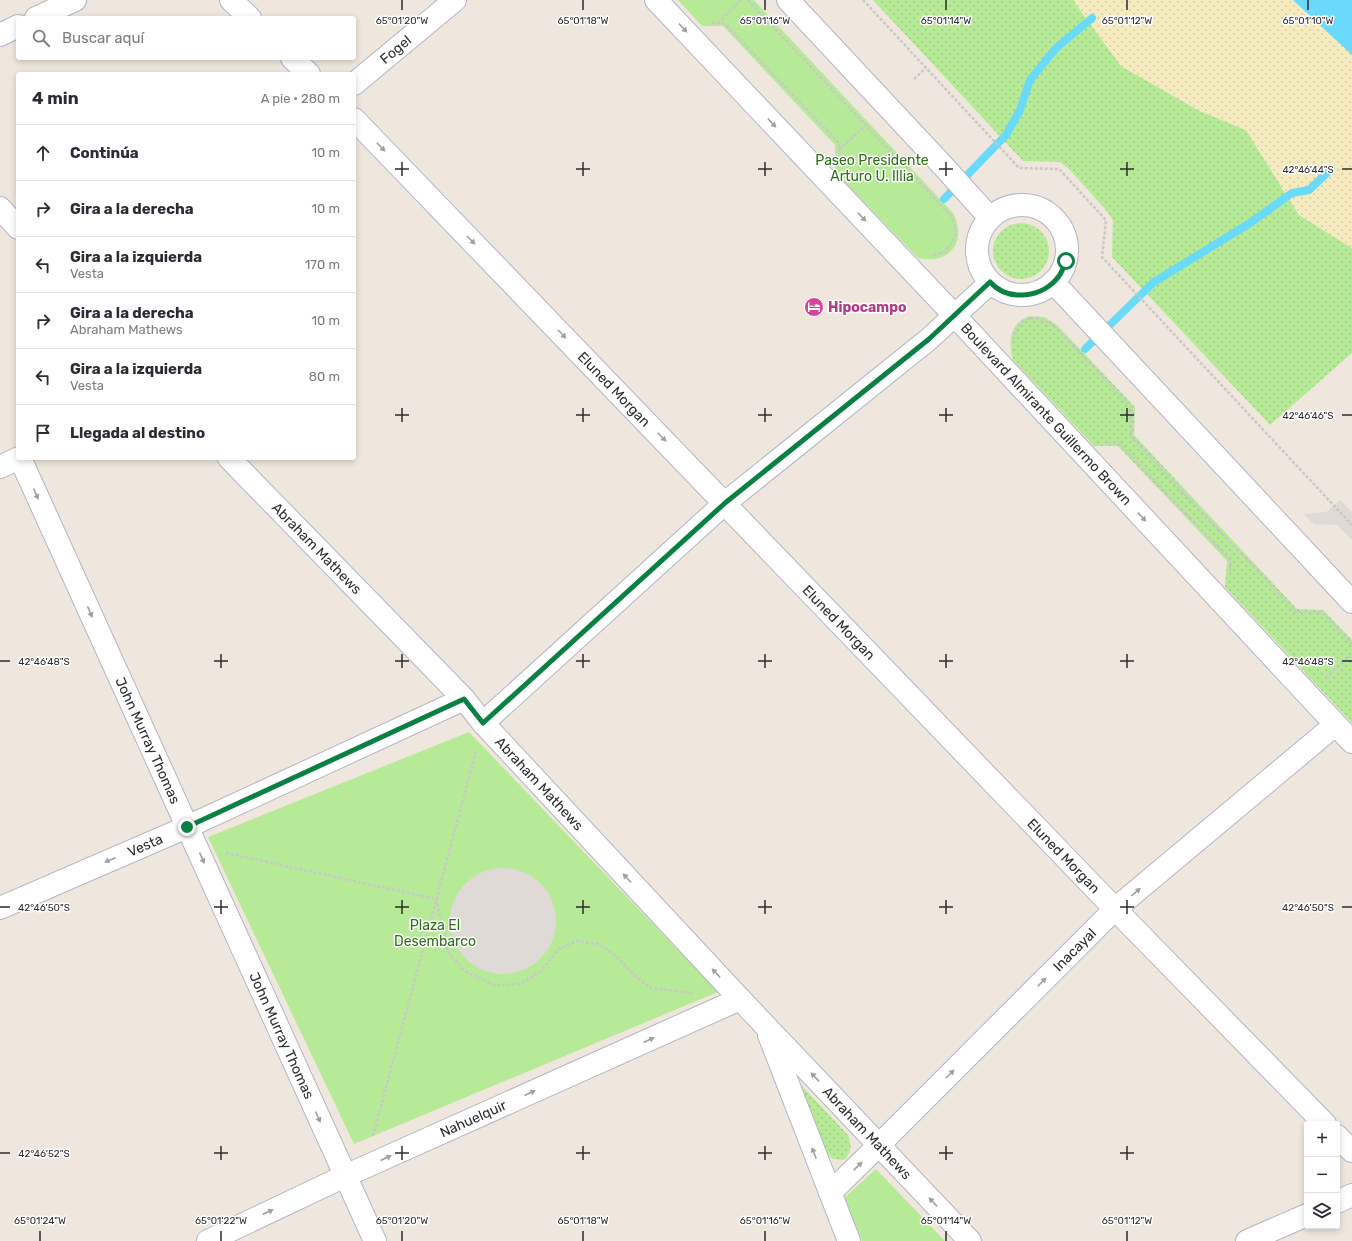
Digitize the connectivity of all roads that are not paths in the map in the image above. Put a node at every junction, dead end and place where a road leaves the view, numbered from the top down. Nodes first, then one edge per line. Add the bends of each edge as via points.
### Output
1 (75, 0) edge
2 (231, 0) edge
3 (455, 0) edge
4 (656, 0) edge
5 (788, 0) edge
6 (40, 16) edge
7 (248, 16) edge
8 (16, 27) edge
9 (0, 34) edge
10 (294, 60) edge
11 (307, 72) edge
12 (356, 82) edge
13 (356, 121) edge
14 (0, 208) edge
15 (990, 218) junction
16 (16, 226) edge
17 (990, 282) junction
18 (1053, 282) junction
19 (955, 316) junction
20 (16, 459) edge
21 (20, 460) edge
22 (231, 460) edge
23 (0, 467) edge
24 (725, 503) junction
25 (1352, 602) edge
26 (464, 699) junction
27 (483, 723) junction
28 (1335, 724) junction
29 (1352, 742) edge
30 (187, 827) junction
31 (0, 908) edge
32 (1115, 909) junction
33 (740, 999) junction
34 (765, 1024) junction
35 (1322, 1121) edge
36 (1340, 1139) edge
37 (879, 1145) junction
38 (1352, 1151) edge
39 (345, 1176) junction
40 (830, 1193) junction
41 (1352, 1195) edge
42 (1340, 1201) edge
43 (1304, 1216) edge
44 (208, 1241) edge
45 (375, 1241) edge
46 (849, 1241) edge
47 (970, 1241) edge
48 (1247, 1241) edge

1 - 6 street
2 - 7 street
3 - 12 street, Fogel
4 -> 19 street, Boulevard Almirante Guillermo Brown
5 - 15 street
8 - 9 street
10 - 11 street
13 -> 24 street, Eluned Morgan
14 - 16 street
15 - 17 street via 981,230 977,245 977,260
15 - 18 street via 1002,210 1016,206 1031,206 1056,220 1067,247 1066,261 1060,275
17 - 18 street via 1006,293 1022,296 1037,293
17 - 19 street
18 - 25 street
19 - 24 street
19 -> 28 street, Boulevard Almirante Guillermo Brown
20 - 23 street
21 -> 30 street, John Murray Thomas
22 - 26 street, Abraham Mathews
24 - 27 street
24 - 32 street, Eluned Morgan
26 - 27 street, Abraham Mathews
26 - 30 street, Vesta
33 -> 27 street, Abraham Mathews
28 - 29 street, Boulevard Almirante Guillermo Brown
32 -> 28 street, Inacayal
30 -> 31 street, Vesta
30 -> 39 street, John Murray Thomas
32 - 35 street, Eluned Morgan
37 -> 32 street, Inacayal
33 - 34 street, Abraham Mathews
39 -> 33 street, Nahuelquir
37 -> 34 street, Abraham Mathews
40 -> 34 street, Abraham Mathews
36 - 38 street
40 -> 37 street, Inacayal
47 -> 37 street, Abraham Mathews
44 -> 39 street, Nahuelquir
39 - 45 street, John Murray Thomas
40 - 46 street, Abraham Mathews
41 - 42 street
43 - 48 street

